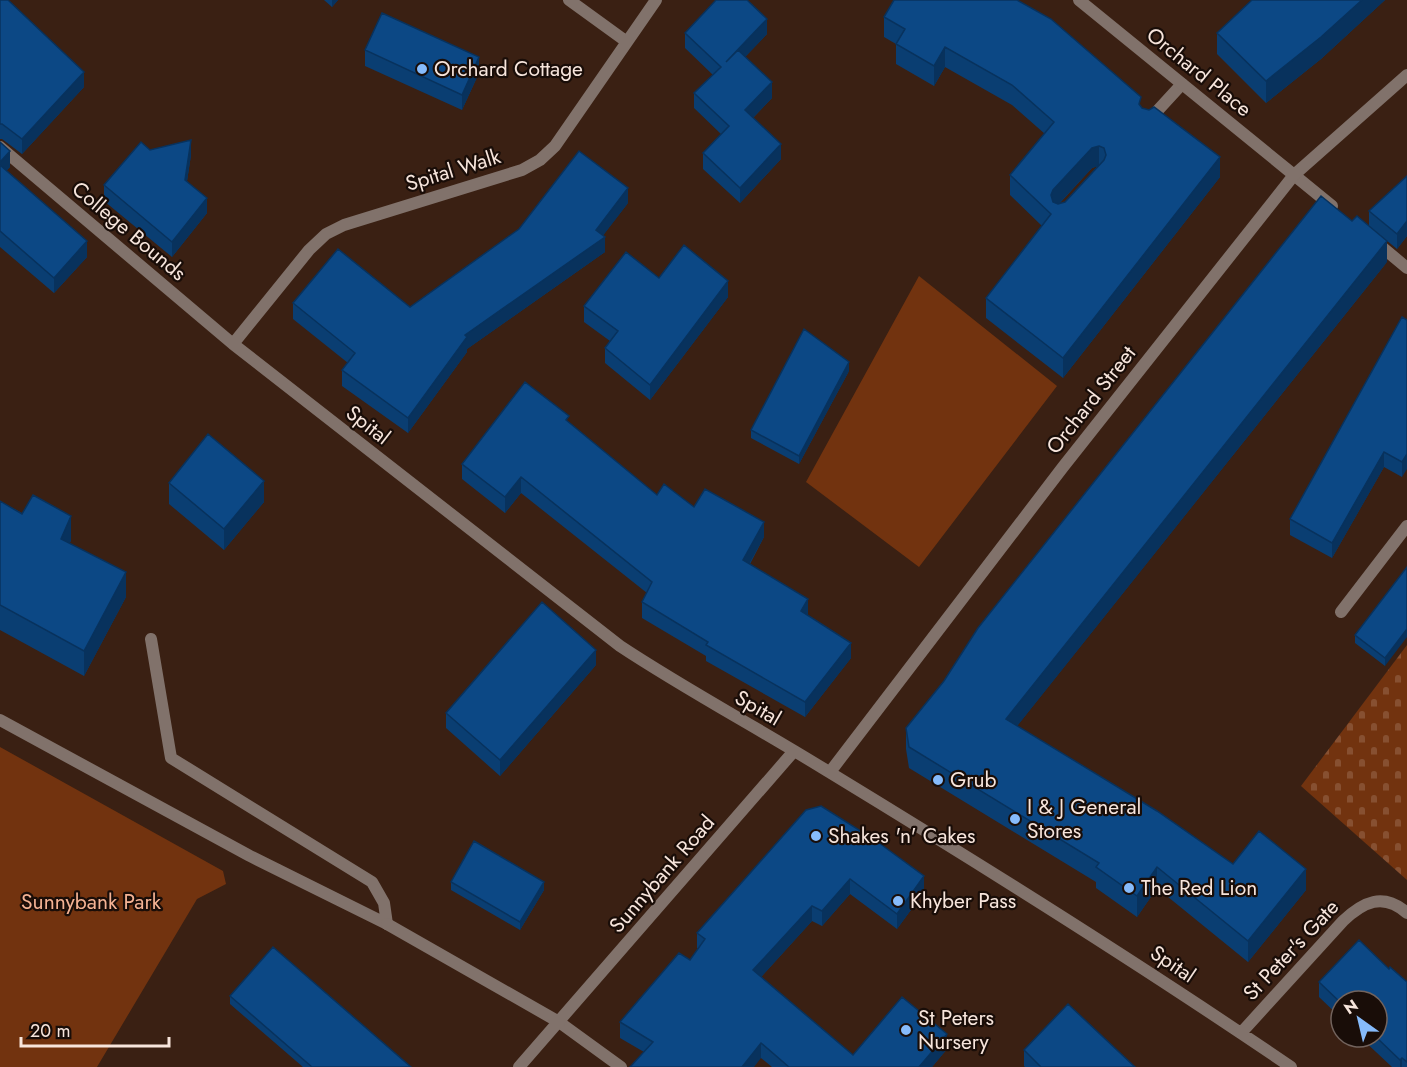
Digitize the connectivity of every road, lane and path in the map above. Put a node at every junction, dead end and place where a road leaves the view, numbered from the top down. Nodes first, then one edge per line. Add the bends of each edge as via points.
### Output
1 (569, 0) edge
2 (656, 0) edge
3 (1078, 0) edge
4 (627, 42) junction
5 (1407, 75) edge
6 (1182, 84) junction
7 (1147, 122) edge
8 (0, 147) edge
9 (1294, 175) junction
10 (1338, 211) edge
11 (1364, 232) edge
12 (1407, 268) edge
13 (233, 344) junction
14 (1407, 526) edge
15 (1341, 612) dead end
16 (152, 639) dead end
17 (0, 720) edge
18 (794, 751) junction
19 (830, 772) junction
20 (1407, 913) edge
21 (387, 924) junction
22 (559, 1022) junction
23 (1241, 1033) junction
24 (519, 1067) edge
25 (621, 1067) edge
26 (1291, 1067) edge

1 - 4 street
2 - 4 street, Spital Walk
3 - 6 street, Orchard Place
4 - 13 street, Spital Walk via 555,146 540,160 522,170 326,234
5 - 9 street, Orchard Street
6 - 7 street
6 - 9 street, Orchard Place
8 - 13 street, College Bounds
9 - 10 street, Orchard Place
9 - 19 street, Orchard Street via 1063,467
11 - 12 street
13 - 18 street, Spital via 620,646
14 - 15 street
16 - 21 street via 171,758 372,882 384,903
17 - 21 street via 250,856
18 - 19 street, Spital
18 - 22 street, Sunnybank Road
19 - 23 street, Spital via 1082,927
20 - 23 street, St Peter's Gate via 1385,900 1356,908
21 - 22 street
22 - 24 street, Sunnybank Road
22 - 25 street
23 - 26 street, Spital

